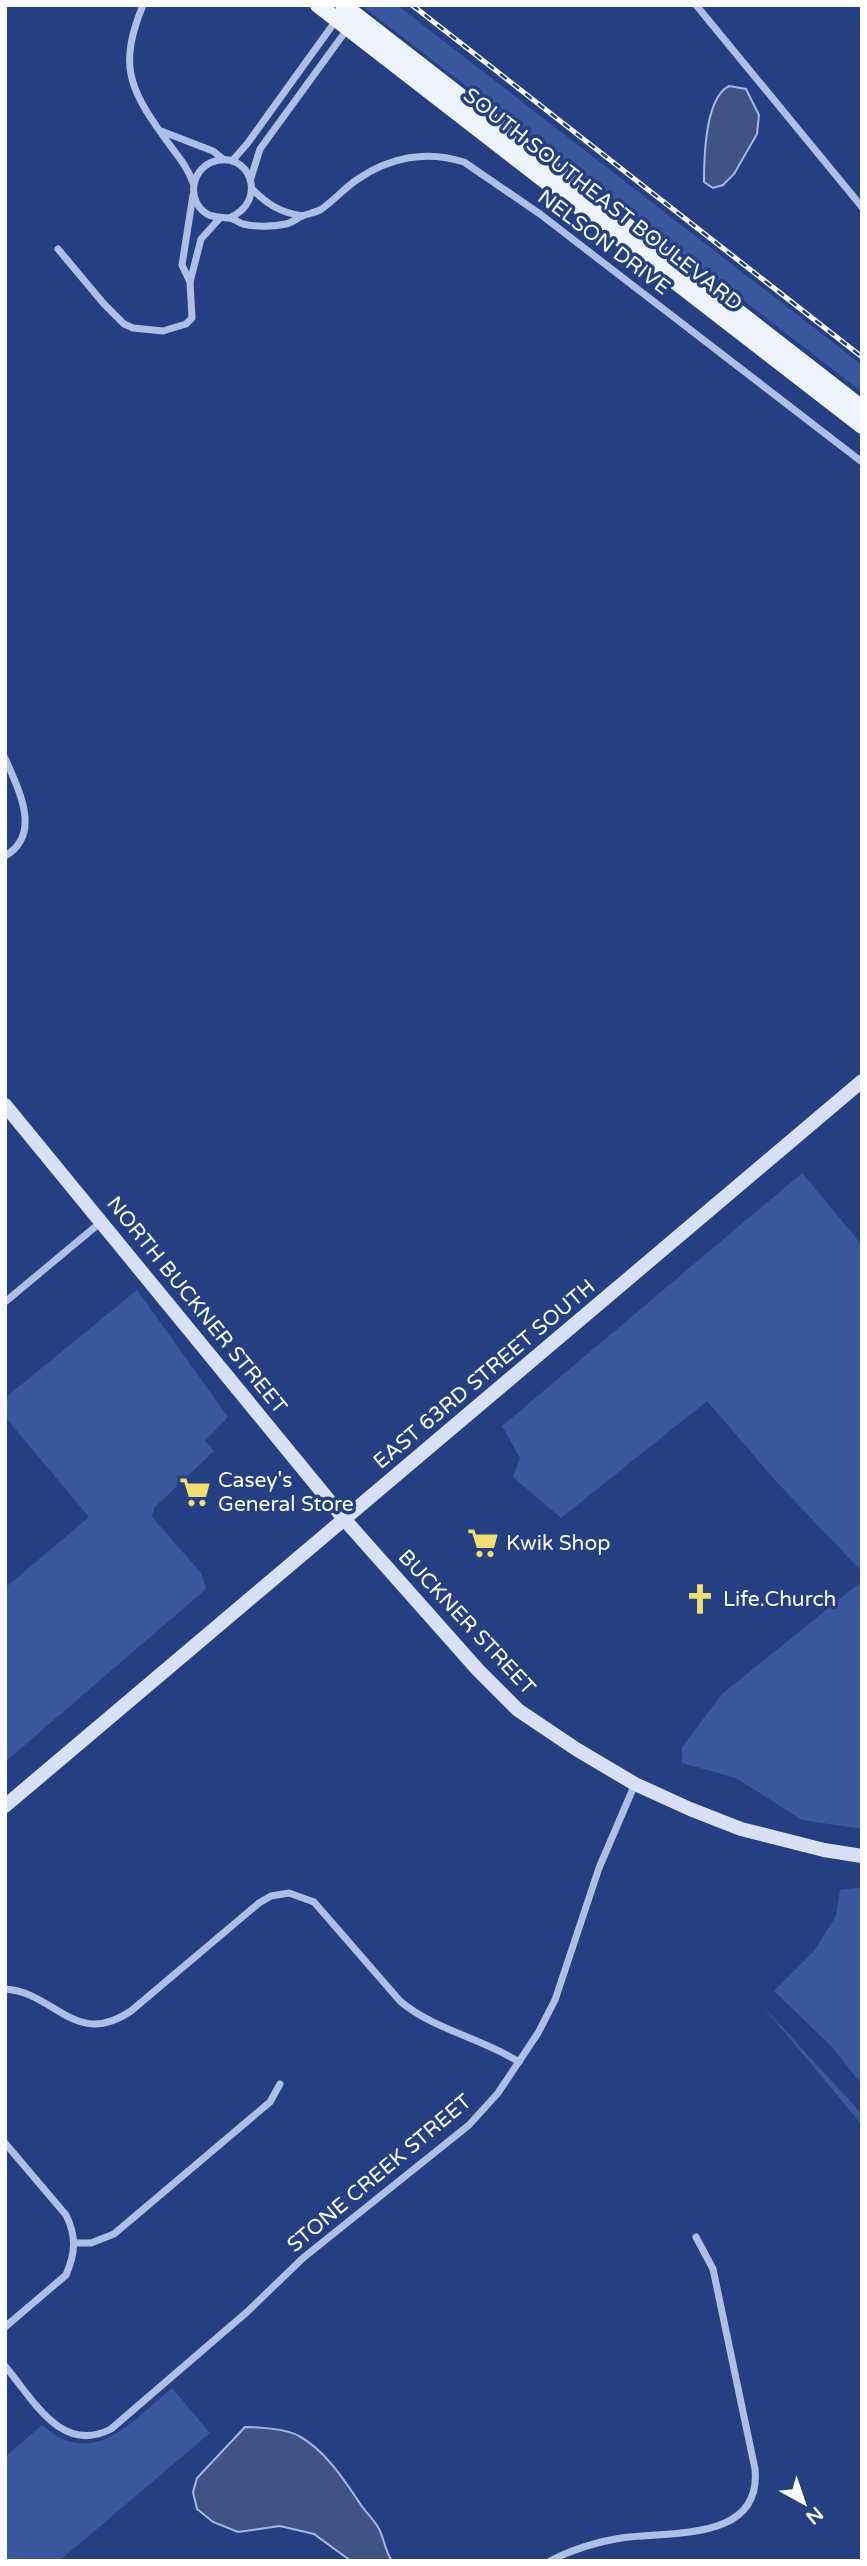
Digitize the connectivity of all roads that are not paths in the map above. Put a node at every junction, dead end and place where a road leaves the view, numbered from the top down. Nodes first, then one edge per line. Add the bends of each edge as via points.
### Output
1 (143, 5) edge
2 (318, 5) edge
3 (696, 5) edge
4 (346, 15) edge
5 (159, 130) junction
6 (228, 161) junction
7 (250, 179) junction
8 (194, 185) junction
9 (252, 189) junction
10 (862, 207) edge
11 (303, 216) junction
12 (220, 218) junction
13 (229, 218) junction
14 (58, 249) dead end
15 (190, 282) junction
16 (862, 408) edge
17 (862, 426) edge
18 (862, 462) edge
19 (5, 758) edge
20 (5, 856) edge
21 (862, 1081) edge
22 (5, 1105) edge
23 (101, 1221) junction
24 (5, 1302) edge
25 (345, 1520) junction
26 (356, 1532) joint
27 (635, 1784) junction
28 (5, 1805) edge
29 (862, 1856) edge
30 (5, 1989) edge
31 (519, 2062) junction
32 (280, 2084) dead end
33 (5, 2143) edge
34 (696, 2237) dead end
35 (74, 2243) junction
36 (5, 2327) edge
37 (5, 2366) edge
38 (550, 2561) edge

1 - 5 street via 129,64 138,97
2 - 4 main road, SOUTH SOUTHEAST BOULEVARD
3 - 10 street
4 - 6 street via 247,144
4 - 7 street via 260,149
4 - 16 main road, SOUTH SOUTHEAST BOULEVARD
4 - 17 main road, SOUTH SOUTHEAST BOULEVARD
5 - 6 street
5 - 8 street via 188,167
6 - 7 street via 240,166
6 - 8 street via 215,161 201,170
7 - 9 street
8 - 12 street via 203,211
8 - 15 street via 182,265
9 - 11 street via 268,205
9 - 13 street via 246,207
11 - 13 street, NELSON DRIVE via 288,224 270,225
11 - 18 street, NELSON DRIVE via 396,160 433,156 464,162 540,214
12 - 13 street
12 - 15 street via 201,239
14 - 15 street via 118,319 133,328 163,331 186,324 192,318
19 - 20 street via 27,826 14,851
21 - 25 main road, EAST 63RD STREET SOUTH
22 - 23 main road, NORTH BUCKNER STREET
23 - 24 street
23 - 25 main road, NORTH BUCKNER STREET
25 - 26 main road, NORTH BUCKNER STREET
25 - 28 main road, EAST 63RD STREET SOUTH
26 - 27 main road, BUCKNER STREET via 495,1689 576,1749
27 - 29 main road, BUCKNER STREET via 741,1829
27 - 31 street, STONE CREEK STREET via 599,1868 555,2000
30 - 31 street via 34,1996 70,2019 85,2023 117,2019 258,1903 285,1893 300,1895 314,1902 411,2010
31 - 37 street, STONE CREEK STREET via 469,2124 303,2258 111,2429 84,2437 66,2432
32 - 35 street via 270,2102 114,2234 91,2243
33 - 35 street via 66,2215
34 - 38 street via 713,2269 755,2469 753,2499 741,2515 710,2528 592,2543
35 - 36 street via 66,2275

